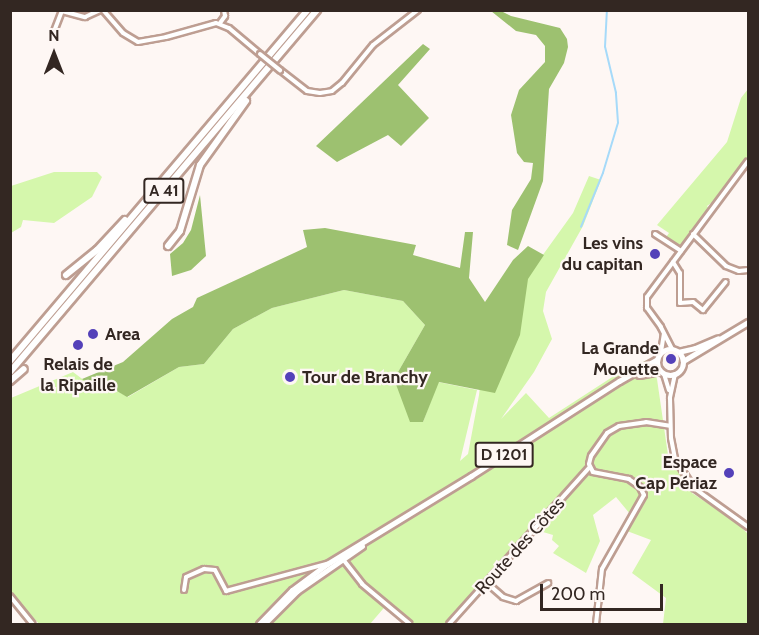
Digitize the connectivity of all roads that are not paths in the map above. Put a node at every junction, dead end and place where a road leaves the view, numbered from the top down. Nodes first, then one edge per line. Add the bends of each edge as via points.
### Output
1 (102, 10) edge
2 (224, 10) edge
3 (308, 10) edge
4 (317, 10) edge
5 (418, 10) edge
6 (220, 23) junction
7 (53, 34) dead end
8 (276, 59) junction
9 (187, 153) junction
10 (748, 161) edge
11 (656, 234) dead end
12 (693, 234) junction
13 (168, 246) dead end
14 (681, 251) junction
15 (673, 262) junction
16 (748, 270) edge
17 (66, 275) dead end
18 (726, 282) dead end
19 (748, 322) edge
20 (730, 333) junction
21 (664, 334) junction
22 (672, 349) junction
23 (661, 352) junction
24 (678, 352) junction
25 (656, 360) junction
26 (10, 361) edge
27 (683, 361) junction
28 (24, 369) dead end
29 (10, 372) edge
30 (662, 372) junction
31 (675, 374) junction
32 (10, 381) edge
33 (670, 394) junction
34 (592, 399) junction
35 (670, 426) junction
36 (590, 467) junction
37 (416, 510) junction
38 (748, 527) edge
39 (342, 558) junction
40 (327, 564) junction
41 (487, 583) junction
42 (548, 583) dead end
43 (184, 590) dead end
44 (10, 596) edge
45 (31, 624) edge
46 (259, 624) edge
47 (264, 624) edge
48 (410, 624) edge
49 (449, 624) edge
50 (596, 624) edge

1 - 6 street via 123,33 138,42
1 - 7 street via 85,17 62,12
2 - 6 street
3 - 9 highway, A 41
4 - 8 highway, A 41
5 - 6 street, bridge via 373,45 342,83 332,91 320,93 307,91
8 - 13 highway via 200,165 180,231
8 - 29 highway, A 41
9 - 17 highway via 97,250
9 - 26 highway, A 41
10 - 12 street
11 - 14 street
12 - 14 street
12 - 16 street via 726,266
14 - 15 street
15 - 18 street via 680,273 680,303 693,302 703,310
15 - 21 street via 646,301
19 - 20 main road
20 - 24 main road
20 - 27 main road
21 - 22 street
21 - 23 street
22 - 23 main road
22 - 24 main road
23 - 25 main road
24 - 27 main road
25 - 30 main road
25 - 34 main road
27 - 31 main road
28 - 32 highway
30 - 31 main road
30 - 33 street
30 - 34 main road via 635,376
31 - 33 street
33 - 35 street
34 - 37 main road, D 1201
35 - 36 street, Route des Côtes via 638,422 613,429 592,451
35 - 38 street via 675,459 689,483
36 - 41 street, Route des Côtes
36 - 50 street via 597,474 629,479 644,495 602,569
37 - 39 main road, D 1201
37 - 40 main road, D 1201
39 - 47 main road, D 1201 via 297,591
39 - 48 street via 362,585
40 - 43 street via 226,591 215,570 204,569 186,576
40 - 46 main road, D 1201 via 292,590
41 - 42 street via 503,597 516,601
41 - 49 street, Route des Côtes
44 - 45 street

